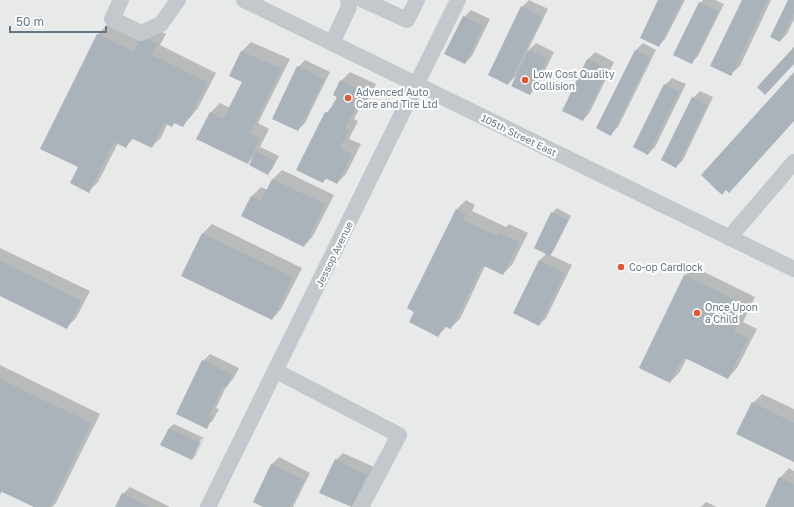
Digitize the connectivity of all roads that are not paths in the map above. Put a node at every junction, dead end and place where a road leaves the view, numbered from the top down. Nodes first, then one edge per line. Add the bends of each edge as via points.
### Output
1 (121, 0) edge
2 (178, 0) edge
3 (244, 0) edge
4 (348, 0) edge
5 (364, 0) edge
6 (417, 0) edge
7 (458, 0) edge
8 (332, 43) junction
9 (416, 85) junction
10 (794, 162) edge
11 (729, 238) junction
12 (794, 269) edge
13 (276, 371) junction
14 (208, 507) edge
15 (361, 507) edge

1 - 2 street via 112,19 141,33 161,24
3 - 8 street, 105th Street East
4 - 8 street via 349,7
5 - 6 street via 408,20
7 - 9 street, Jessop Avenue
8 - 9 street, 105th Street East
9 - 11 street, 105th Street East
9 - 13 street, Jessop Avenue
10 - 11 street
11 - 12 street, 105th Street East
13 - 14 street, Jessop Avenue
13 - 15 street via 399,434

